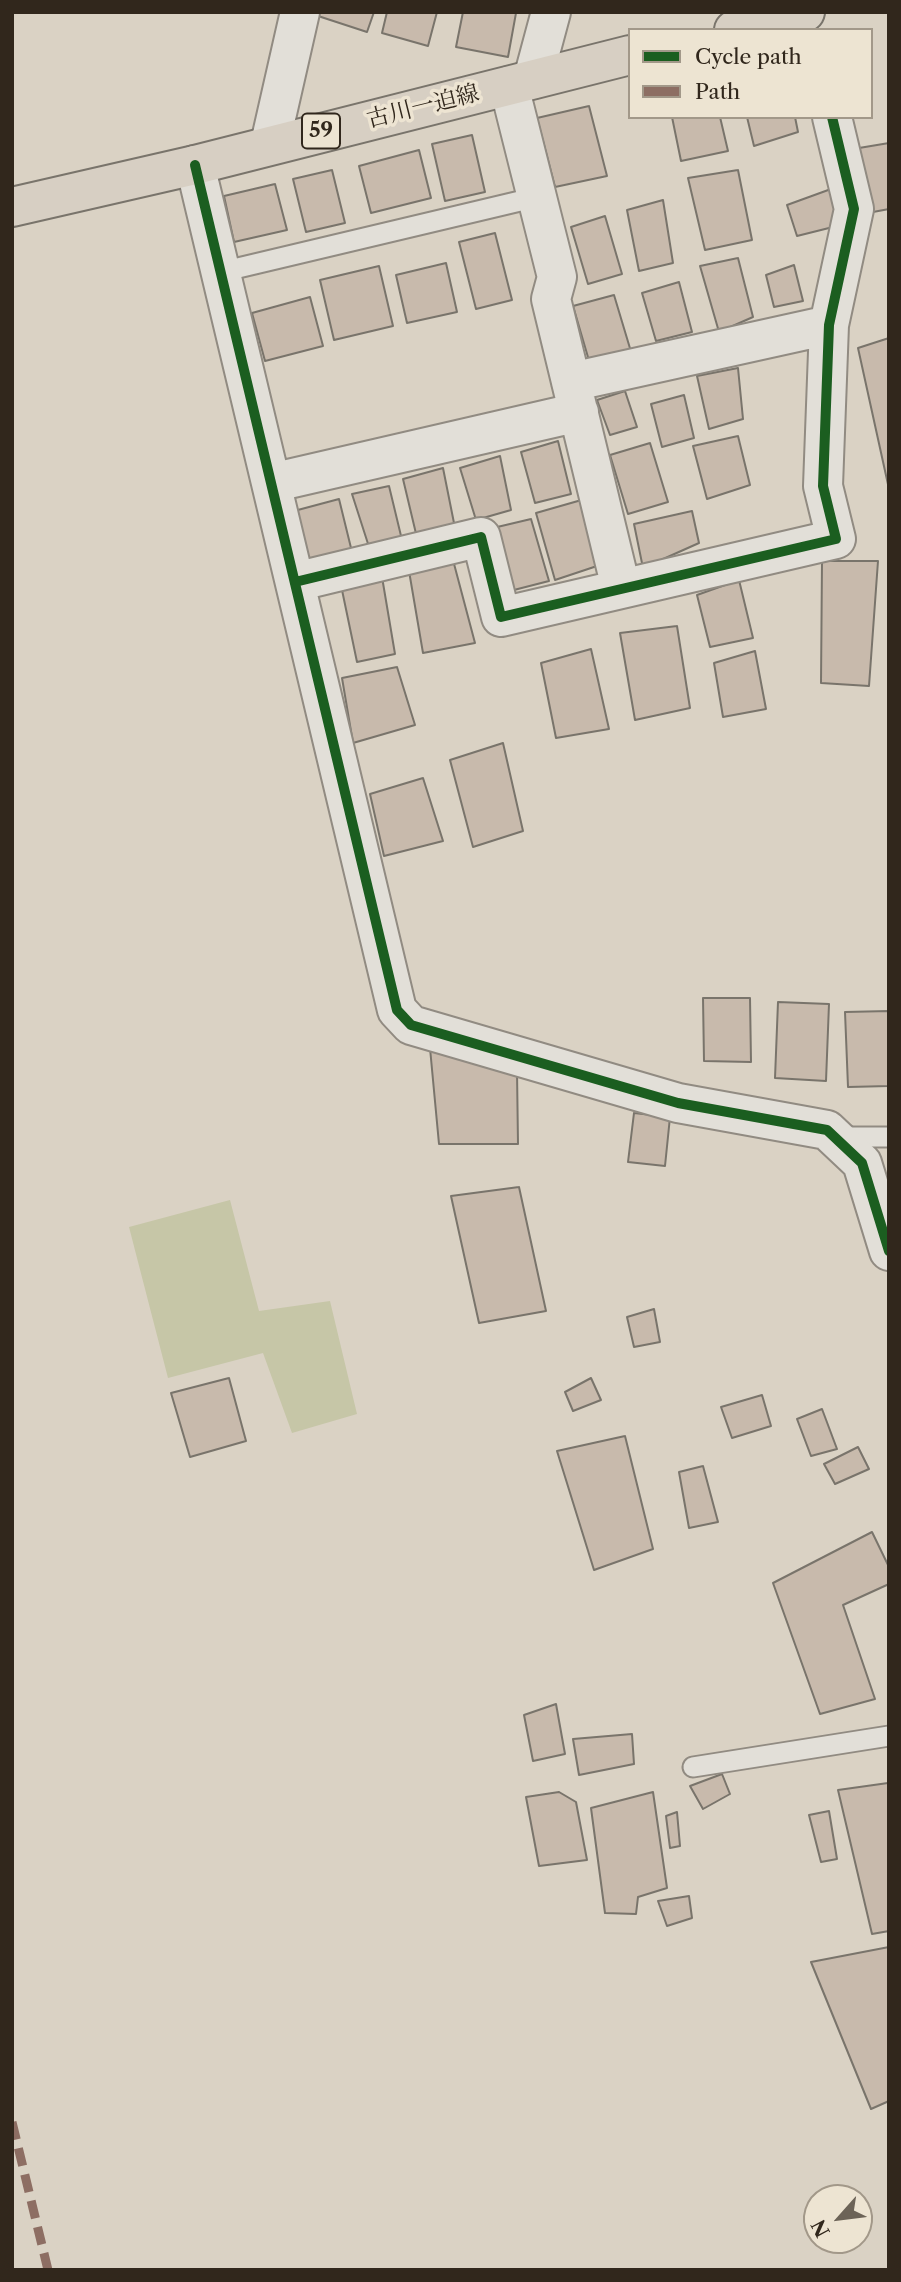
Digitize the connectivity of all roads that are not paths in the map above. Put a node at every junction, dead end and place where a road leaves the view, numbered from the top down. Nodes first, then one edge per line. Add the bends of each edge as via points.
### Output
1 (300, 12) edge
2 (551, 12) edge
3 (805, 12) edge
4 (742, 28) edge
5 (628, 56) edge
6 (521, 83) junction
7 (832, 119) edge
8 (270, 144) junction
9 (195, 165) junction
10 (537, 197) junction
11 (12, 207) edge
12 (221, 272) junction
13 (829, 324) junction
14 (575, 397) junction
15 (271, 484) junction
16 (295, 582) junction
17 (621, 588) junction
18 (835, 1137) junction
19 (889, 1138) edge
20 (889, 1251) edge
21 (889, 1736) edge
22 (693, 1767) dead end

1 - 8 street
2 - 6 street
3 - 4 main road
5 - 6 main road, 古川一迫線 / 59
6 - 8 main road, 古川一迫線 / 59
6 - 10 street
7 - 13 street via 854,209
8 - 9 main road, 古川一迫線 / 59
9 - 11 main road, 古川一迫線 / 59
9 - 12 street
10 - 12 lane
10 - 14 street via 557,277 551,299
12 - 15 street
13 - 14 street
13 - 17 street via 823,486 836,539
14 - 15 street
14 - 17 street
15 - 16 street
16 - 17 street via 481,537 501,617
16 - 18 street via 397,1010 411,1025 678,1103 827,1130
18 - 19 lane
18 - 20 street via 862,1163
21 - 22 lane

